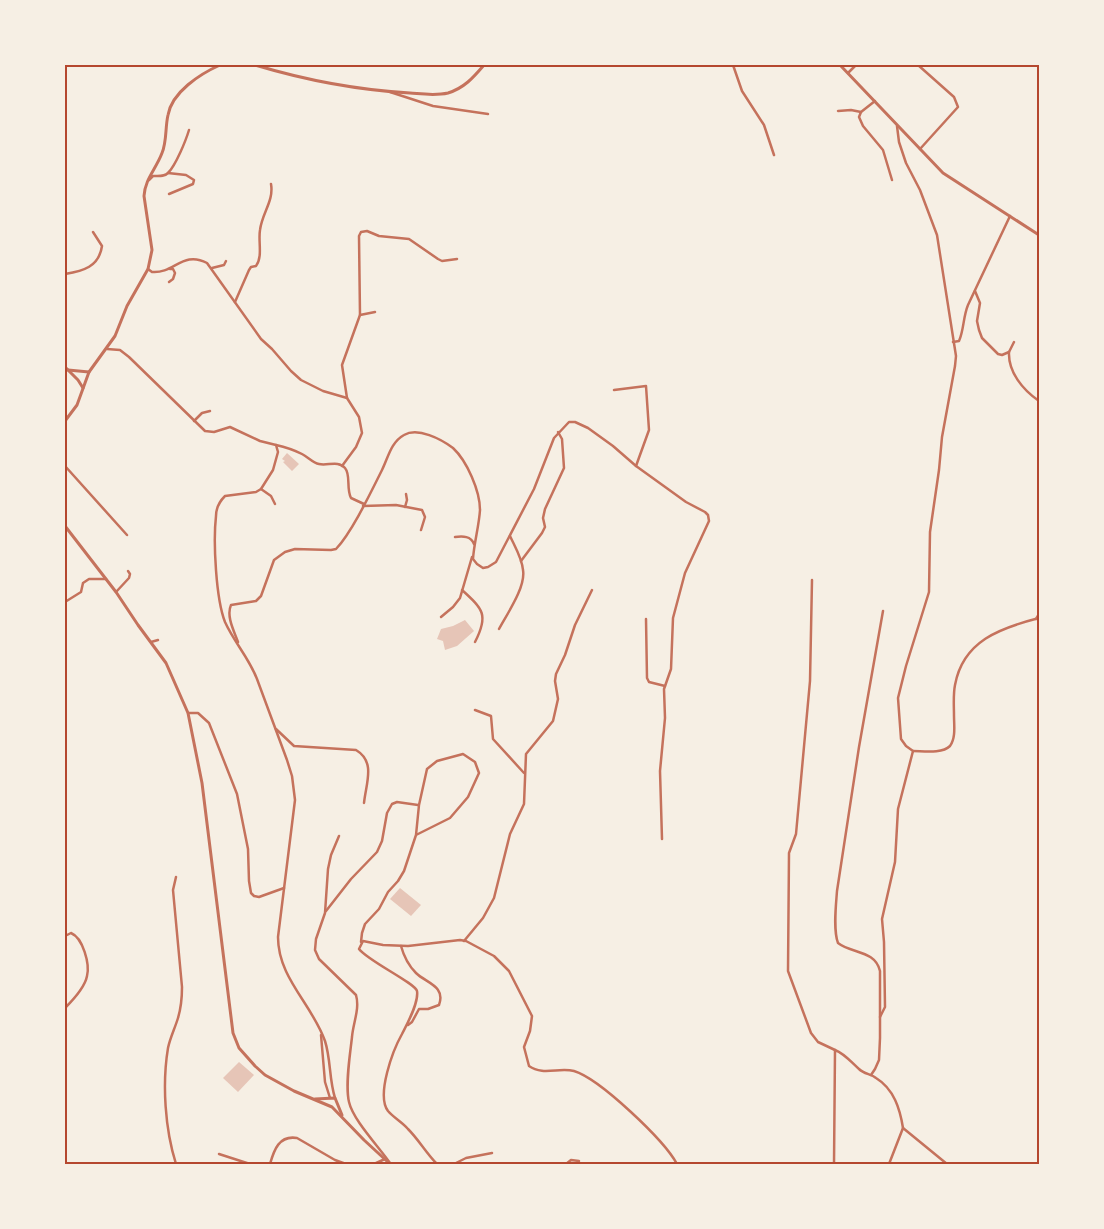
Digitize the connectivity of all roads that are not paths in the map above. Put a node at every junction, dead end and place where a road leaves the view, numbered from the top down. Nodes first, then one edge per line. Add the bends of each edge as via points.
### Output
1 (220, 65) edge
2 (254, 65) edge
3 (484, 65) edge
4 (733, 65) edge
5 (840, 65) edge
6 (856, 65) edge
7 (918, 65) edge
8 (848, 73) junction
9 (388, 92) junction
10 (875, 100) junction
11 (838, 112) dead end
12 (861, 112) junction
13 (488, 114) dead end
14 (897, 124) junction
15 (189, 130) dead end
16 (920, 149) junction
17 (774, 156) dead end
18 (168, 173) junction
19 (892, 180) dead end
20 (146, 182) junction
21 (271, 184) dead end
22 (169, 194) dead end
23 (1010, 216) junction
24 (93, 232) dead end
25 (1039, 235) edge
26 (457, 259) dead end
27 (226, 261) dead end
28 (168, 268) junction
29 (212, 268) junction
30 (148, 269) junction
31 (65, 274) edge
32 (169, 282) dead end
33 (975, 291) junction
34 (235, 302) junction
35 (376, 312) dead end
36 (360, 315) junction
37 (953, 342) junction
38 (1014, 342) dead end
39 (107, 349) junction
40 (1008, 352) junction
41 (67, 369) edge
42 (89, 372) junction
43 (83, 388) junction
44 (614, 390) dead end
45 (347, 398) junction
46 (1039, 401) edge
47 (210, 410) dead end
48 (65, 420) edge
49 (194, 421) junction
50 (558, 432) junction
51 (276, 445) junction
52 (65, 466) edge
53 (342, 466) junction
54 (636, 466) junction
55 (261, 489) junction
56 (406, 494) dead end
57 (276, 504) dead end
58 (363, 505) junction
59 (405, 507) junction
60 (65, 526) edge
61 (421, 530) dead end
62 (127, 535) dead end
63 (510, 536) junction
64 (455, 537) dead end
65 (475, 545) junction
66 (473, 556) junction
67 (521, 561) junction
68 (128, 571) dead end
69 (106, 579) junction
70 (812, 580) dead end
71 (462, 590) junction
72 (592, 590) dead end
73 (116, 592) junction
74 (65, 602) edge
75 (883, 611) dead end
76 (1039, 614) edge
77 (441, 617) dead end
78 (646, 619) dead end
79 (1038, 619) edge
80 (499, 629) dead end
81 (158, 640) dead end
82 (151, 642) junction
83 (238, 642) junction
84 (475, 642) dead end
85 (665, 686) junction
86 (475, 710) dead end
87 (188, 713) junction
88 (275, 728) junction
89 (913, 751) junction
90 (524, 773) junction
91 (364, 803) dead end
92 (419, 805) junction
93 (416, 835) junction
94 (339, 836) dead end
95 (662, 838) dead end
96 (176, 877) dead end
97 (284, 888) junction
98 (325, 913) junction
99 (65, 936) edge
100 (464, 941) junction
101 (361, 942) junction
102 (401, 946) junction
103 (65, 1008) edge
104 (880, 1017) junction
105 (406, 1026) junction
106 (321, 1033) junction
107 (835, 1050) junction
108 (870, 1075) junction
109 (335, 1098) junction
110 (312, 1099) junction
111 (330, 1100) junction
112 (338, 1105) junction
113 (332, 1107) junction
114 (342, 1116) junction
115 (902, 1128) junction
116 (492, 1153) dead end
117 (219, 1154) dead end
118 (385, 1159) junction
119 (579, 1160) dead end
120 (176, 1164) edge
121 (250, 1164) edge
122 (270, 1164) edge
123 (346, 1164) edge
124 (374, 1164) edge
125 (391, 1164) edge
126 (437, 1164) edge
127 (454, 1164) edge
128 (566, 1164) edge
129 (676, 1164) edge
130 (834, 1164) edge
131 (889, 1164) edge
132 (947, 1164) edge

1 - 20 street via 206,72 172,103 162,154
2 - 9 street via 317,81
3 - 9 street via 464,86 449,93
4 - 17 street via 742,91 764,125
5 - 8 street
6 - 8 street
7 - 16 street via 954,98 958,107
8 - 10 street
9 - 13 street via 433,106
10 - 12 street
10 - 14 street
11 - 12 street
12 - 19 street via 860,121 883,150
14 - 16 street
14 - 37 street via 906,162 938,236
15 - 18 street
16 - 23 street via 942,174
18 - 20 street via 161,177 153,176
18 - 22 street via 194,180 188,187
20 - 30 street via 144,196 152,250
21 - 34 street via 272,193 260,230 260,260 249,270
23 - 25 street
23 - 33 street
24 - 31 street via 102,246 93,266
26 - 36 street via 442,261 409,239 361,232 358,266
27 - 29 street via 224,265
28 - 29 street via 194,258
28 - 30 street via 156,272
28 - 32 street via 175,273
29 - 34 street
30 - 39 street
33 - 37 street via 964,314 961,337
33 - 40 street via 980,302 977,321 982,338 998,354
34 - 45 street via 261,339 291,371 311,386
35 - 36 street
36 - 45 street via 342,364
37 - 89 street via 955,366 930,532 929,592 898,698 901,739
38 - 40 street
39 - 42 street
39 - 49 street via 120,350 129,356
40 - 46 street via 1016,378
41 - 42 street
41 - 43 street
42 - 43 street
43 - 48 street via 77,405
44 - 54 street via 646,386 649,430
45 - 53 street via 359,417 362,433
47 - 49 street
49 - 51 street via 205,431 214,432 230,426 260,442
50 - 54 street via 569,422 582,425
50 - 63 street
50 - 67 street via 562,439 564,468 545,509 545,527
51 - 53 street via 300,453 315,463
51 - 55 street via 278,452 273,470
52 - 62 street
53 - 58 street via 348,473 351,498
54 - 85 street via 708,516 682,582 673,618 671,669
55 - 57 street
55 - 83 street via 225,496 216,515 221,610 230,633
56 - 59 street
58 - 59 street
58 - 65 street via 396,440 410,432 424,434 453,449 471,476 480,512
58 - 83 street via 336,549 284,552 274,560 261,596 256,601 229,607
59 - 61 street via 422,510 424,522
60 - 69 street
63 - 66 street via 492,565 480,567
63 - 67 street
64 - 65 street via 468,537
65 - 66 street
66 - 71 street
67 - 80 street via 523,576 519,590
68 - 73 street via 129,578
69 - 73 street
69 - 74 street via 89,579 82,583 81,592
70 - 107 street via 810,681 796,834 789,853 788,971 811,1033 818,1042
71 - 77 street via 454,607
71 - 84 street via 483,614 483,625
72 - 90 street via 556,674 558,699 553,721 527,751
73 - 82 street
75 - 104 street via 836,907 838,943 871,957 879,966
76 - 79 street
78 - 85 street via 647,678
79 - 89 street via 990,635 978,643 963,661 954,686 954,735 950,745 944,750
81 - 82 street
82 - 87 street via 166,663
83 - 88 street via 251,664
85 - 95 street via 660,771
86 - 90 street via 490,716 493,739
87 - 97 street via 198,713 209,723 237,794 248,849 251,893 259,897
87 - 110 street via 202,783 235,1038 242,1052 265,1075
88 - 91 street via 294,746 361,753 369,768
88 - 97 street via 292,776 295,800
89 - 104 street via 898,809 895,862 882,919 884,1007
90 - 100 street via 524,804 510,834 494,898
92 - 93 street
92 - 93 street via 427,769 437,761 463,754 475,762 479,773 465,801 450,818
92 - 98 street via 392,804 377,852
93 - 101 street via 404,871 366,924
94 - 98 street via 326,878
96 - 120 street via 173,890 182,1000 168,1047 165,1089 169,1140
97 - 106 street via 278,937 280,956
98 - 125 street via 316,939 316,954 357,998 348,1101 355,1116
99 - 103 street via 72,933 80,940 87,970 84,984
100 - 102 street
100 - 129 street via 503,964 528,1006 532,1021 524,1047 529,1066 539,1070 570,1070 588,1078 646,1126
101 - 102 street
101 - 105 street via 359,949 364,955 416,989
102 - 105 street via 407,963 423,980 437,988 440,999 438,1005 419,1009
104 - 108 street via 879,1060
105 - 126 street via 388,1071 385,1105
106 - 109 street
106 - 111 street via 325,1082
107 - 108 street
107 - 130 street
108 - 115 street via 881,1081 895,1099
109 - 111 street
109 - 112 street
110 - 111 street
110 - 113 street
111 - 113 street
112 - 113 street
112 - 114 street
113 - 114 street
114 - 118 street
115 - 131 street
115 - 132 street
116 - 127 street
117 - 121 street
118 - 124 street
118 - 125 street
119 - 128 street
122 - 123 street via 276,1146 290,1137

